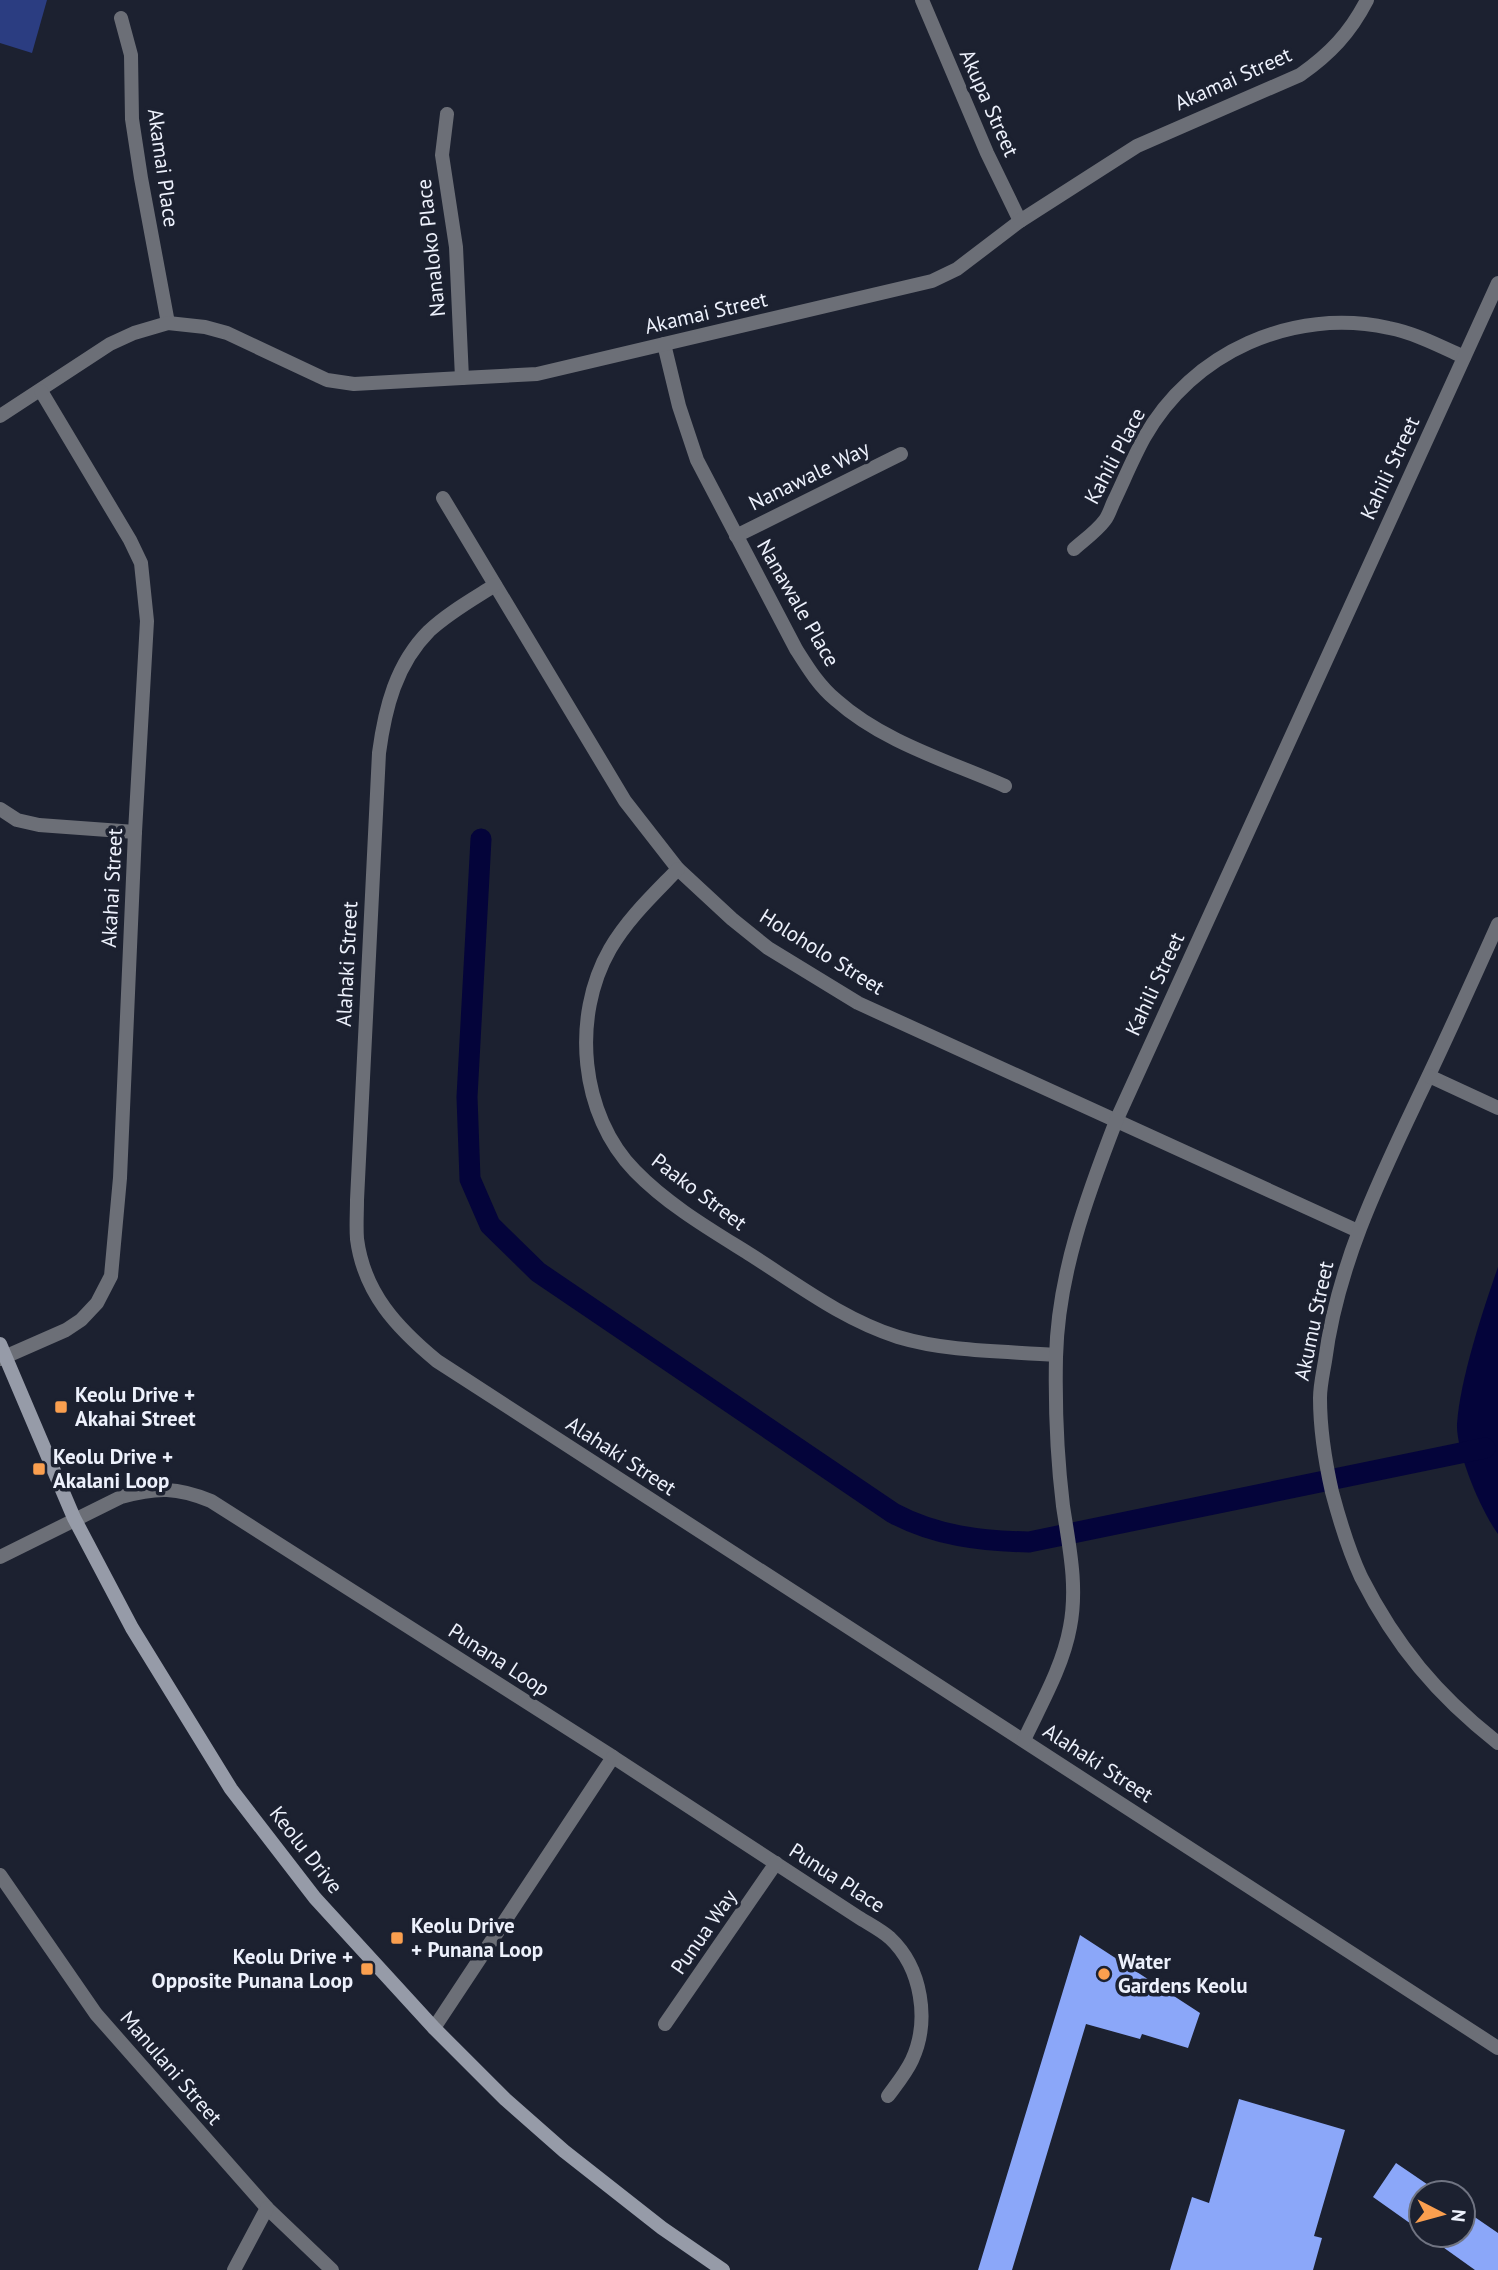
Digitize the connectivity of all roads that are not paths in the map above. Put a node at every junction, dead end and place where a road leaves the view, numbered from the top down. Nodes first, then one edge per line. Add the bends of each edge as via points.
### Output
1 (922, 0) edge
2 (1367, 0) edge
3 (121, 18) dead end
4 (447, 114) dead end
5 (1020, 221) junction
6 (1498, 283) edge
7 (168, 323) junction
8 (664, 344) junction
9 (1464, 357) junction
10 (462, 378) junction
11 (41, 391) junction
12 (0, 416) edge
13 (901, 454) dead end
14 (443, 498) dead end
15 (736, 536) junction
16 (1074, 549) dead end
17 (495, 585) junction
18 (1005, 786) dead end
19 (0, 809) edge
20 (135, 832) junction
21 (678, 869) junction
22 (1498, 924) edge
23 (1429, 1076) junction
24 (1498, 1108) edge
25 (1116, 1121) junction
26 (1358, 1231) junction
27 (2, 1353) edge
28 (1056, 1355) junction
29 (74, 1518) junction
30 (0, 1557) edge
31 (1024, 1740) junction
32 (1498, 1743) edge
33 (613, 1758) junction
34 (776, 1863) junction
35 (0, 1875) edge
36 (665, 2024) dead end
37 (433, 2028) junction
38 (1498, 2048) edge
39 (888, 2096) dead end
40 (267, 2208) junction
41 (234, 2270) edge
42 (332, 2270) edge
43 (723, 2270) edge

1 - 5 street, Akupa Street
2 - 5 street, Akamai Street via 1354,25 1323,59 1300,75 1137,146
3 - 7 street, Akamai Place via 131,55 132,118 141,177
4 - 10 street, Nanaloko Place via 442,155 456,247
5 - 8 street, Akamai Street via 957,269 932,281
6 - 9 street, Kahili Street
7 - 10 street, Akamai Street via 227,333 327,380 354,384
7 - 11 street, Akamai Street via 110,344
8 - 10 street, Akamai Street via 537,374
8 - 15 street, Nanawale Place via 696,460
9 - 16 street, Kahili Place via 1391,328 1350,322 1280,330 1248,341 1213,361 1166,405 1144,438 1105,520
9 - 25 street, Kahili Street
11 - 12 street, Akamai Street
11 - 20 street, Akahai Street via 141,563 147,621
13 - 15 street, Nanawale Way
14 - 17 street, Holoholo Street
15 - 18 street, Nanawale Place via 796,649 834,699 864,723
17 - 21 street, Holoholo Street via 625,801
17 - 31 street, Alahaki Street via 428,632 395,682 384,716 357,1200 358,1240 379,1301 397,1327 437,1361
19 - 20 street via 17,820 38,825
20 - 27 street, Akahai Street via 120,1178 111,1276 97,1303 81,1320
21 - 25 street, Holoholo Street via 768,948 847,997
21 - 28 street, Paako Street via 629,920 609,951 591,1002 586,1038 588,1075 598,1113 634,1170 667,1199 853,1320 934,1345
22 - 23 street, Akumu Street
23 - 24 street
23 - 26 street, Akumu Street
25 - 26 street, Holoholo Street
25 - 28 street, Kahili Street via 1073,1244
26 - 32 street, Akumu Street via 1339,1287 1320,1395 1326,1465 1350,1553 1404,1651 1462,1715
27 - 29 main road, Keolu Drive
28 - 31 street, Kahili Street via 1063,1503 1074,1597 1058,1666
29 - 30 street
29 - 33 street, Punana Loop via 143,1491 188,1492 211,1501
29 - 37 main road, Keolu Drive via 132,1628 231,1789 315,1898
31 - 38 street, Alahaki Street
33 - 34 street, Punua Place
33 - 37 street
34 - 36 street, Punua Way
34 - 39 street, Punua Place via 890,1938 904,1956 922,2004 921,2032 912,2061
35 - 40 street, Manulani Street via 96,2014
37 - 43 main road, Keolu Drive via 564,2151
40 - 41 street
40 - 42 street, Manulani Street

